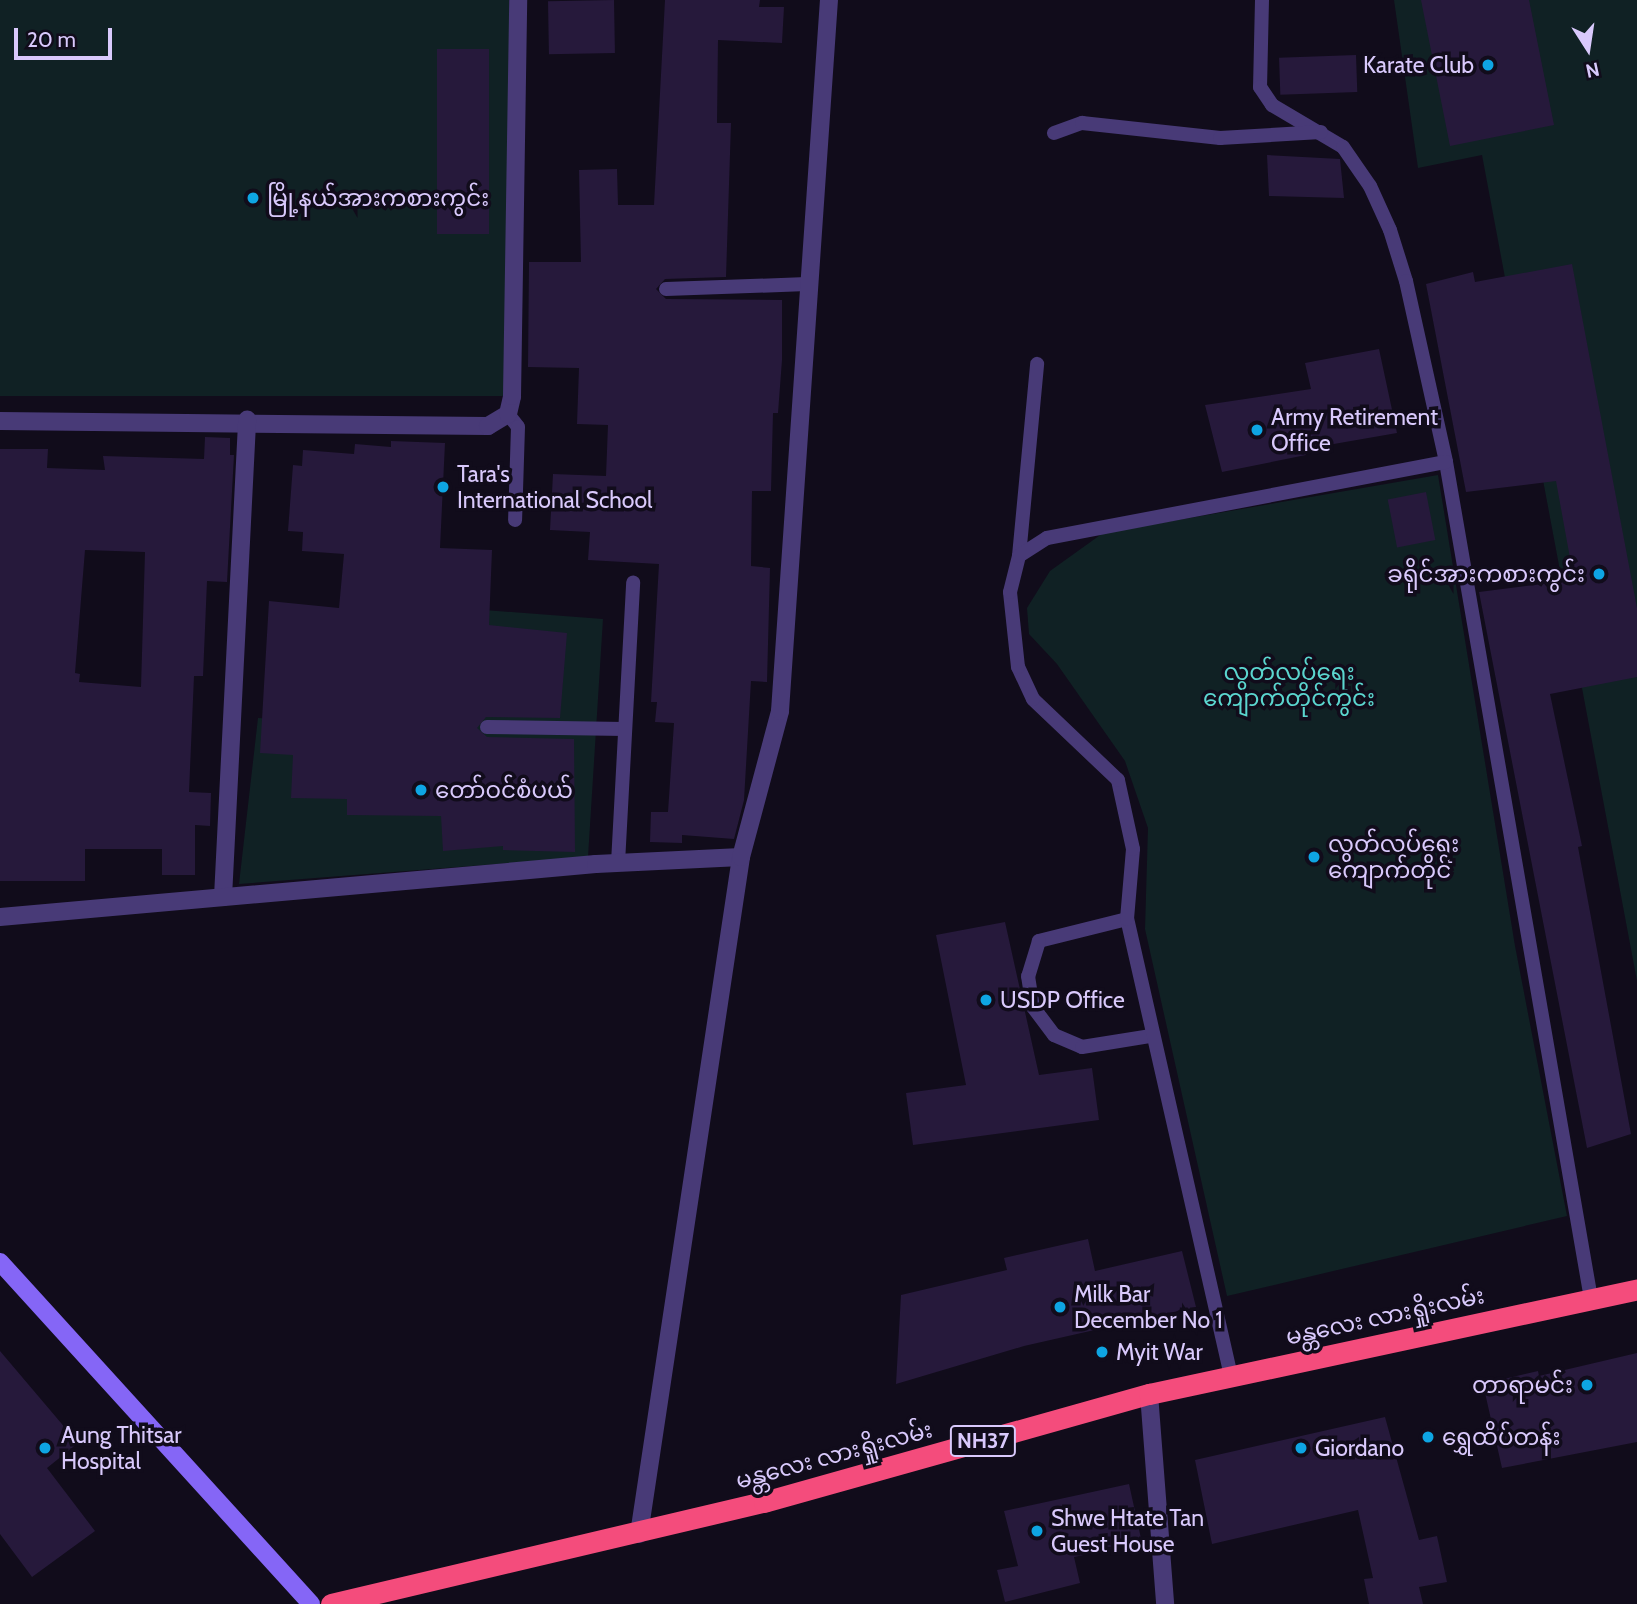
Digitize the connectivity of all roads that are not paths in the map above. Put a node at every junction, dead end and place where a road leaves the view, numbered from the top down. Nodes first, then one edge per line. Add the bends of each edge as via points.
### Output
1 (518, 0) edge
2 (829, 0) edge
3 (1262, 0) edge
4 (1321, 132) junction
5 (1054, 133) dead end
6 (807, 284) junction
7 (666, 289) dead end
8 (1037, 364) dead end
9 (508, 414) junction
10 (247, 420) junction
11 (0, 421) edge
12 (1446, 463) junction
13 (515, 520) dead end
14 (1019, 555) junction
15 (633, 582) dead end
16 (487, 726) dead end
17 (625, 729) junction
18 (741, 857) junction
19 (618, 863) junction
20 (223, 897) junction
21 (0, 917) edge
22 (1127, 919) junction
23 (1151, 1036) junction
24 (0, 1262) edge
25 (1637, 1289) edge
26 (1591, 1299) junction
27 (1231, 1376) junction
28 (1149, 1394) junction
29 (639, 1534) junction
30 (311, 1604) edge
31 (331, 1604) edge
32 (1165, 1604) edge

1 - 9 street via 512,396
2 - 6 street
3 - 4 lane via 1260,87 1272,105
4 - 5 lane via 1220,138 1082,123
4 - 12 lane via 1343,147 1370,186 1390,230
6 - 7 lane
6 - 18 street via 780,710
8 - 14 lane
9 - 10 street via 488,426
9 - 13 lane via 518,426
10 - 11 street
10 - 20 street
12 - 14 lane via 1113,523 1047,538
12 - 26 lane
14 - 22 lane via 1010,592 1018,667 1033,699 1118,780 1133,849
15 - 17 lane
16 - 17 lane
17 - 19 lane
18 - 19 street
18 - 29 street
19 - 20 street
20 - 21 street
22 - 23 lane
22 - 23 lane via 1039,941 1028,976 1032,1007 1054,1035 1082,1047
23 - 27 lane
24 - 30 street
25 - 26 highway, မန္တလေး လားရှိုးလမ်း / NH37
26 - 27 highway, မန္တလေး လားရှိုးလမ်း / NH37
27 - 28 highway, မန္တလေး လားရှိုးလမ်း / NH37
28 - 29 highway, မန္တလေး လားရှိုးလမ်း / NH37
28 - 32 street
29 - 31 highway, မန္တလေး လားရှိုးလမ်း / NH37

